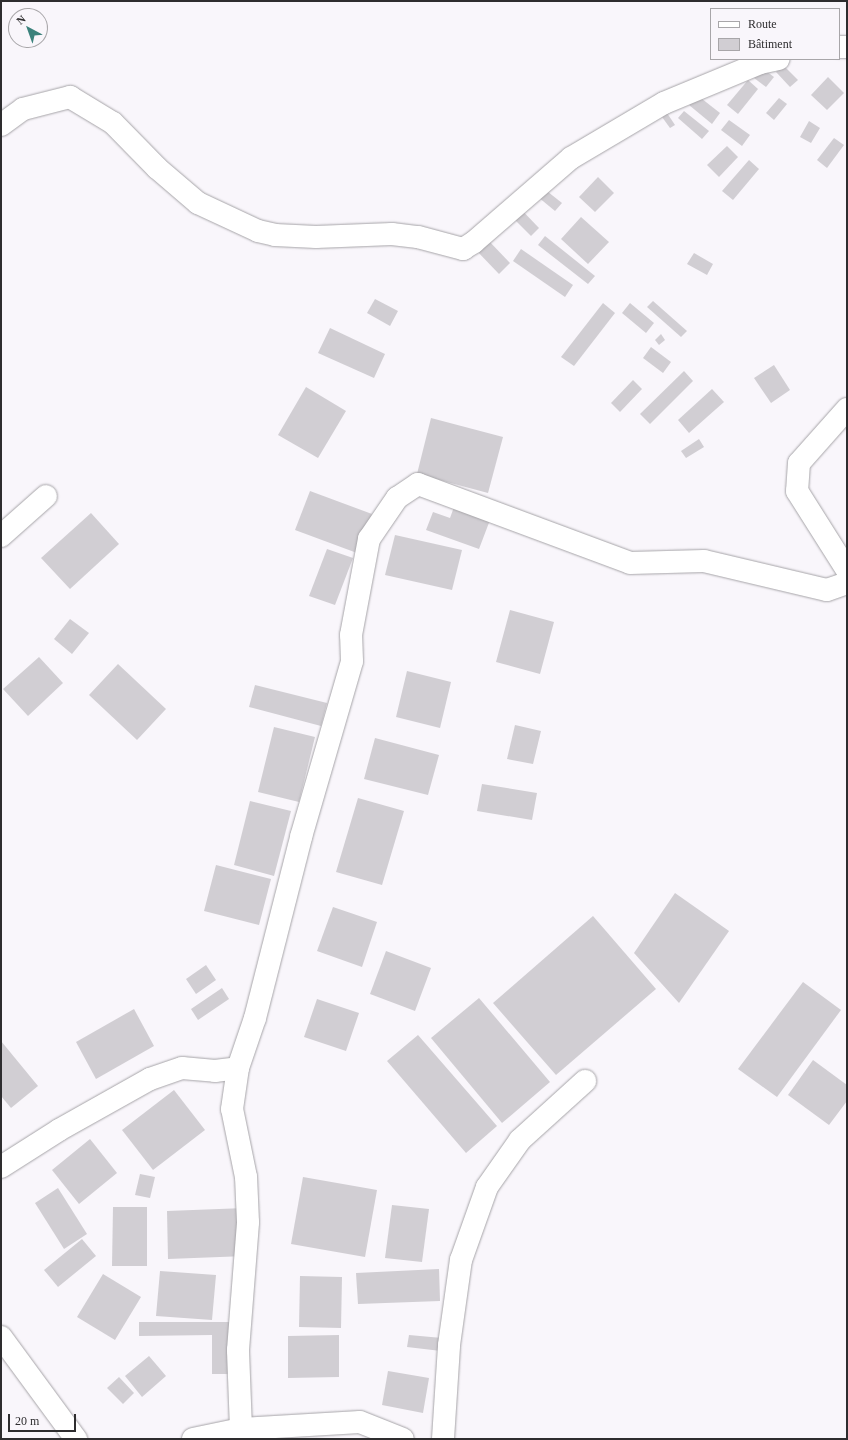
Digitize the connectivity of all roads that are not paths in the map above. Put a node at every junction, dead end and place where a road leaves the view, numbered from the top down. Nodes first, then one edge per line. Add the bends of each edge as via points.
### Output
1 (774, 60) edge
2 (1, 125) edge
3 (847, 409) edge
4 (46, 496) dead end
5 (1, 536) edge
6 (844, 569) edge
7 (847, 583) edge
8 (238, 1068) junction
9 (215, 1071) junction
10 (585, 1081) dead end
11 (232, 1109) junction
12 (1, 1167) edge
13 (1, 1337) edge
14 (241, 1430) junction
15 (76, 1439) edge
16 (193, 1439) edge
17 (403, 1439) edge
18 (443, 1439) edge

1 - 2 street via 760,63 664,103 578,154 463,249 418,237 392,234 316,237 275,235 258,231 198,203 113,123 70,97 23,109
3 - 6 street via 800,463 798,491
4 - 5 street
7 - 8 street via 827,590 704,561 630,563 418,484 397,498 369,539 351,635 352,661 301,837 255,1018
8 - 9 street
8 - 11 street
9 - 11 street
9 - 12 street via 182,1068 150,1079 59,1130
10 - 18 street via 520,1140 487,1187 461,1260 449,1345
11 - 14 street via 246,1177 248,1222 238,1350
13 - 15 street
14 - 16 street
14 - 17 street via 360,1422

